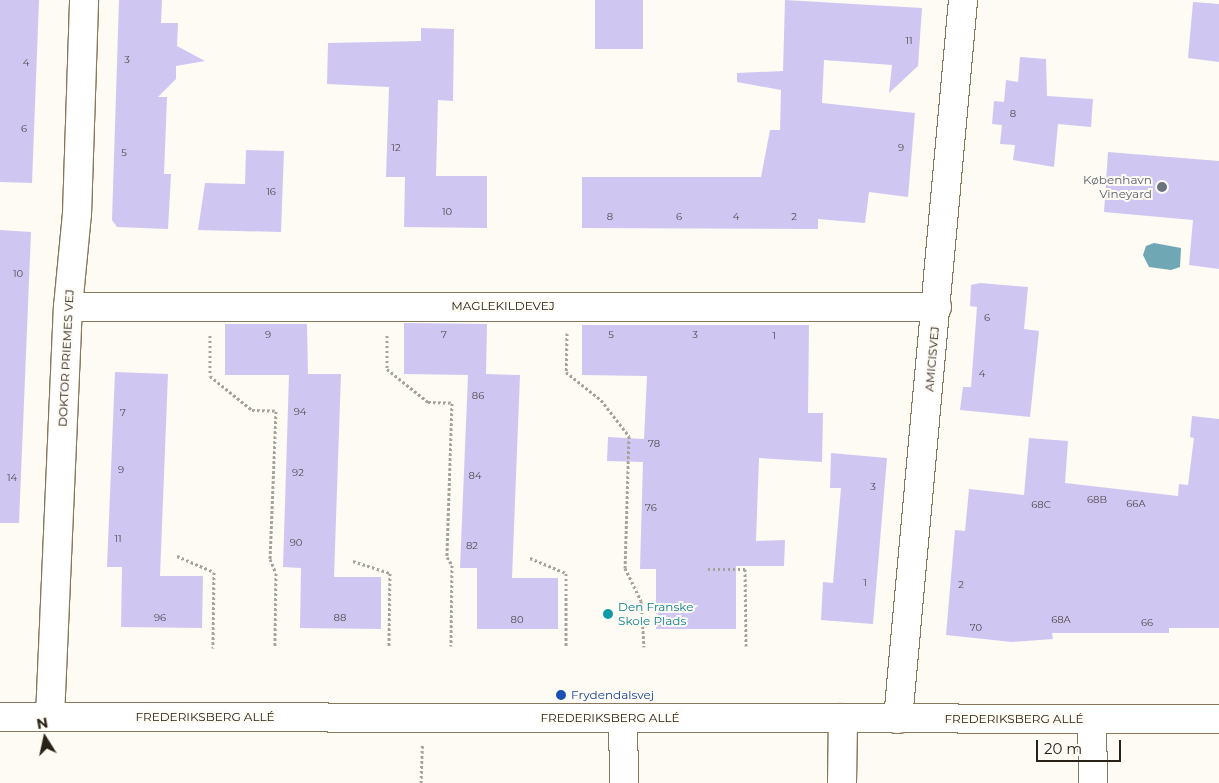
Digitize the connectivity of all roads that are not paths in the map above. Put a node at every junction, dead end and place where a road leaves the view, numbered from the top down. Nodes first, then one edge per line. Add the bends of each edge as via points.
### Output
1 (84, 0) edge
2 (963, 0) edge
3 (68, 307) junction
4 (937, 307) junction
5 (0, 717) edge
6 (50, 717) junction
7 (623, 718) junction
8 (844, 718) junction
9 (898, 718) junction
10 (1092, 719) junction
11 (1219, 719) edge
12 (624, 783) edge
13 (842, 783) edge
14 (1092, 783) edge

1 - 3 street, DOKTOR PRIEMES VEJ via 77,214
2 - 4 street, AMICISVEJ
3 - 4 street, MAGLEKILDEVEJ
3 - 6 street, DOKTOR PRIEMES VEJ
4 - 9 street, AMICISVEJ
5 - 6 street, FREDERIKSBERG ALLÉ
6 - 7 street, FREDERIKSBERG ALLÉ
7 - 8 street, FREDERIKSBERG ALLÉ
7 - 12 street
8 - 9 street, FREDERIKSBERG ALLÉ
8 - 13 street
9 - 10 street, FREDERIKSBERG ALLÉ
10 - 11 street, FREDERIKSBERG ALLÉ
10 - 14 street

